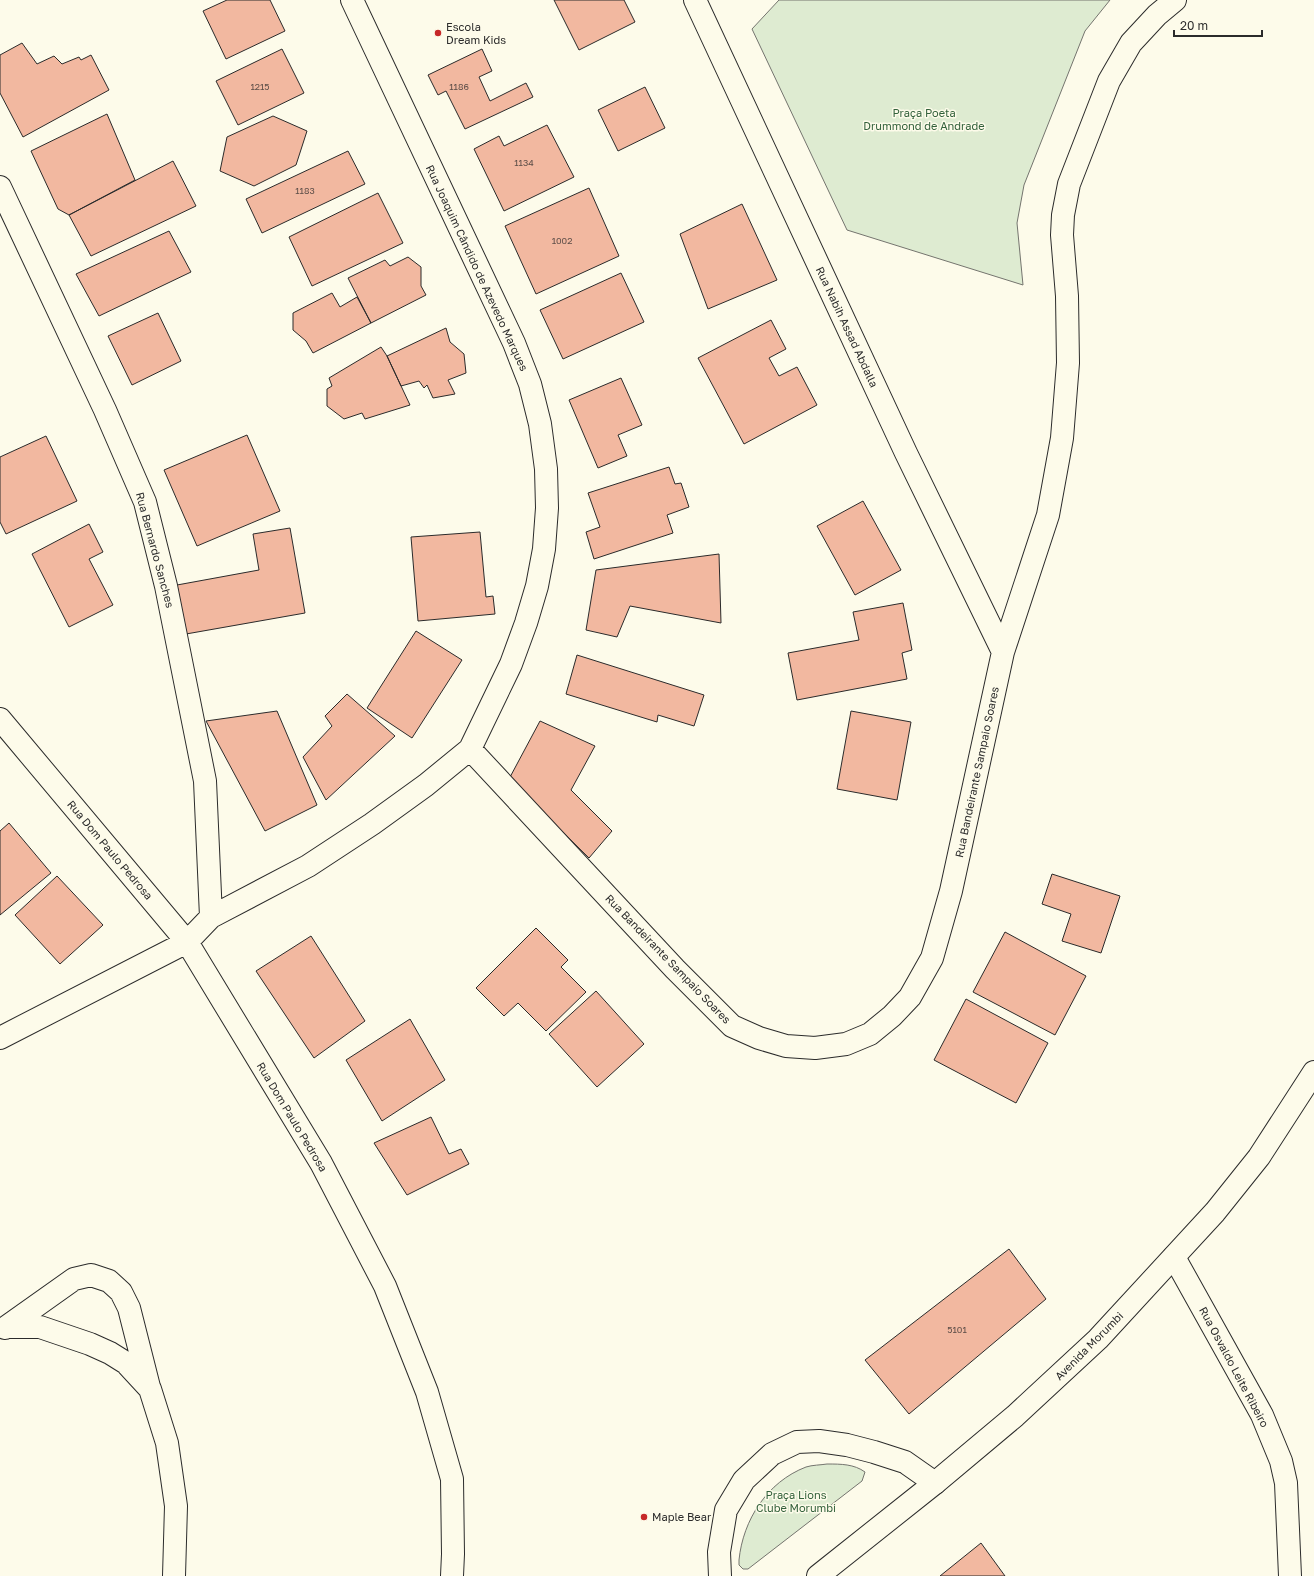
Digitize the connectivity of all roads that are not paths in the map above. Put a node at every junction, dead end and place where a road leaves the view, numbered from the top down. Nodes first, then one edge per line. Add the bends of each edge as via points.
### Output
1 (352, 0) edge
2 (695, 0) edge
3 (1175, 0) edge
4 (0, 187) edge
5 (1003, 652) junction
6 (0, 719) edge
7 (470, 749) junction
8 (211, 917) junction
9 (187, 942) junction
10 (0, 1038) edge
11 (1314, 1072) edge
12 (1174, 1257) junction
13 (4, 1329) edge
14 (150, 1389) junction
15 (935, 1483) junction
16 (174, 1576) edge
17 (452, 1576) edge
18 (720, 1576) edge
19 (818, 1576) edge
20 (1290, 1576) edge

1 - 7 street, Rua Joaquim Cândido de Azevedo Marques via 514,343 530,384 540,424 546,469 547,508 544,548 537,586 511,664
2 - 5 street, Rua Nabih Assad Abdalla via 906,453
3 - 5 street, Rua Bandeirante Sampaio Soares via 1131,43 1109,81 1069,184 1062,235 1067,296 1068,363 1062,438 1048,515
4 - 8 street, Rua Bernardo Sanches via 105,410 145,502 166,586 205,781
5 - 7 street, Rua Bandeirante Sampaio Soares via 953,884 932,958 910,997 892,1016 870,1034 846,1044 815,1048 786,1046 732,1026 675,969
6 - 9 street, Rua Dom Paulo Pedrosa
7 - 8 street, Rua Joaquim Cândido de Azevedo Marques via 426,785 314,862
8 - 9 street, Rua Joaquim Cândido de Azevedo Marques
9 - 10 street, Rua Joaquim Cândido de Azevedo Marques
9 - 17 street, Rua Dom Paulo Pedrosa via 321,1164 385,1286 428,1392 452,1479
11 - 12 street, Avenida Morumbi via 1259,1157 1215,1212
12 - 15 street, Avenida Morumbi via 1098,1339 1015,1416
12 - 20 street, Rua Osvaldo Leite Ribeiro via 1262,1415 1281,1461 1286,1483
13 - 14 street via 40,1327 103,1350 126,1363
13 - 14 street via 74,1279 91,1275 109,1281 121,1292 129,1308
14 - 16 street via 167,1443 176,1506
15 - 18 street via 905,1462 874,1452 819,1441 797,1442 772,1454 744,1480 726,1510 719,1552
15 - 19 street, Avenida Morumbi

